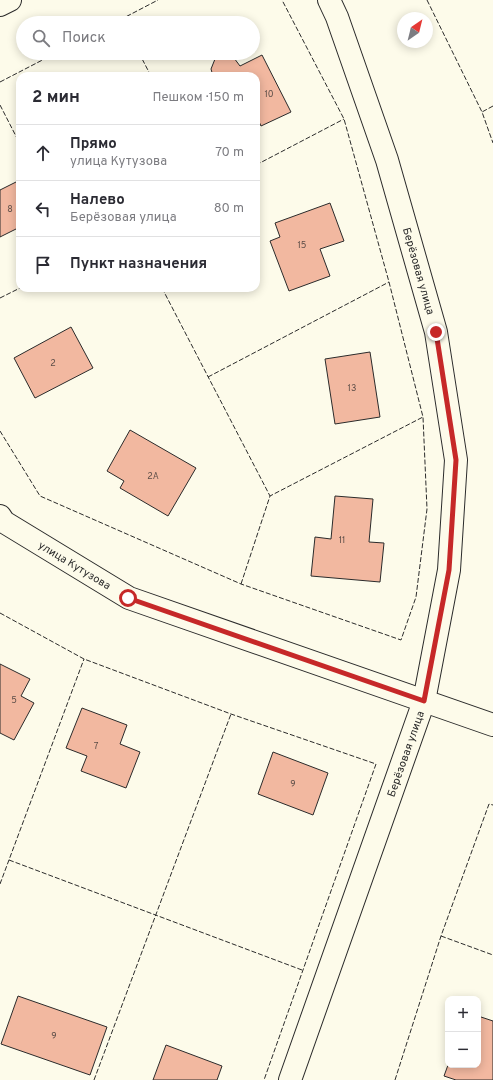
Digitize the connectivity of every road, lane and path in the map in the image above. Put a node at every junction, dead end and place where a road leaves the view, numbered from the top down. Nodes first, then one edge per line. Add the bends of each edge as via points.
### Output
1 (10, 0) edge
2 (329, 0) edge
3 (0, 5) edge
4 (0, 516) edge
5 (424, 701) junction
6 (493, 725) edge
7 (290, 1080) edge

1 - 3 street
2 - 5 street, Берёзовая улица via 387,160 436,332 456,460 449,570
4 - 5 street, улица Кутузова via 4,522 128,598
5 - 6 street, улица Кутузова
5 - 7 street, Берёзовая улица

